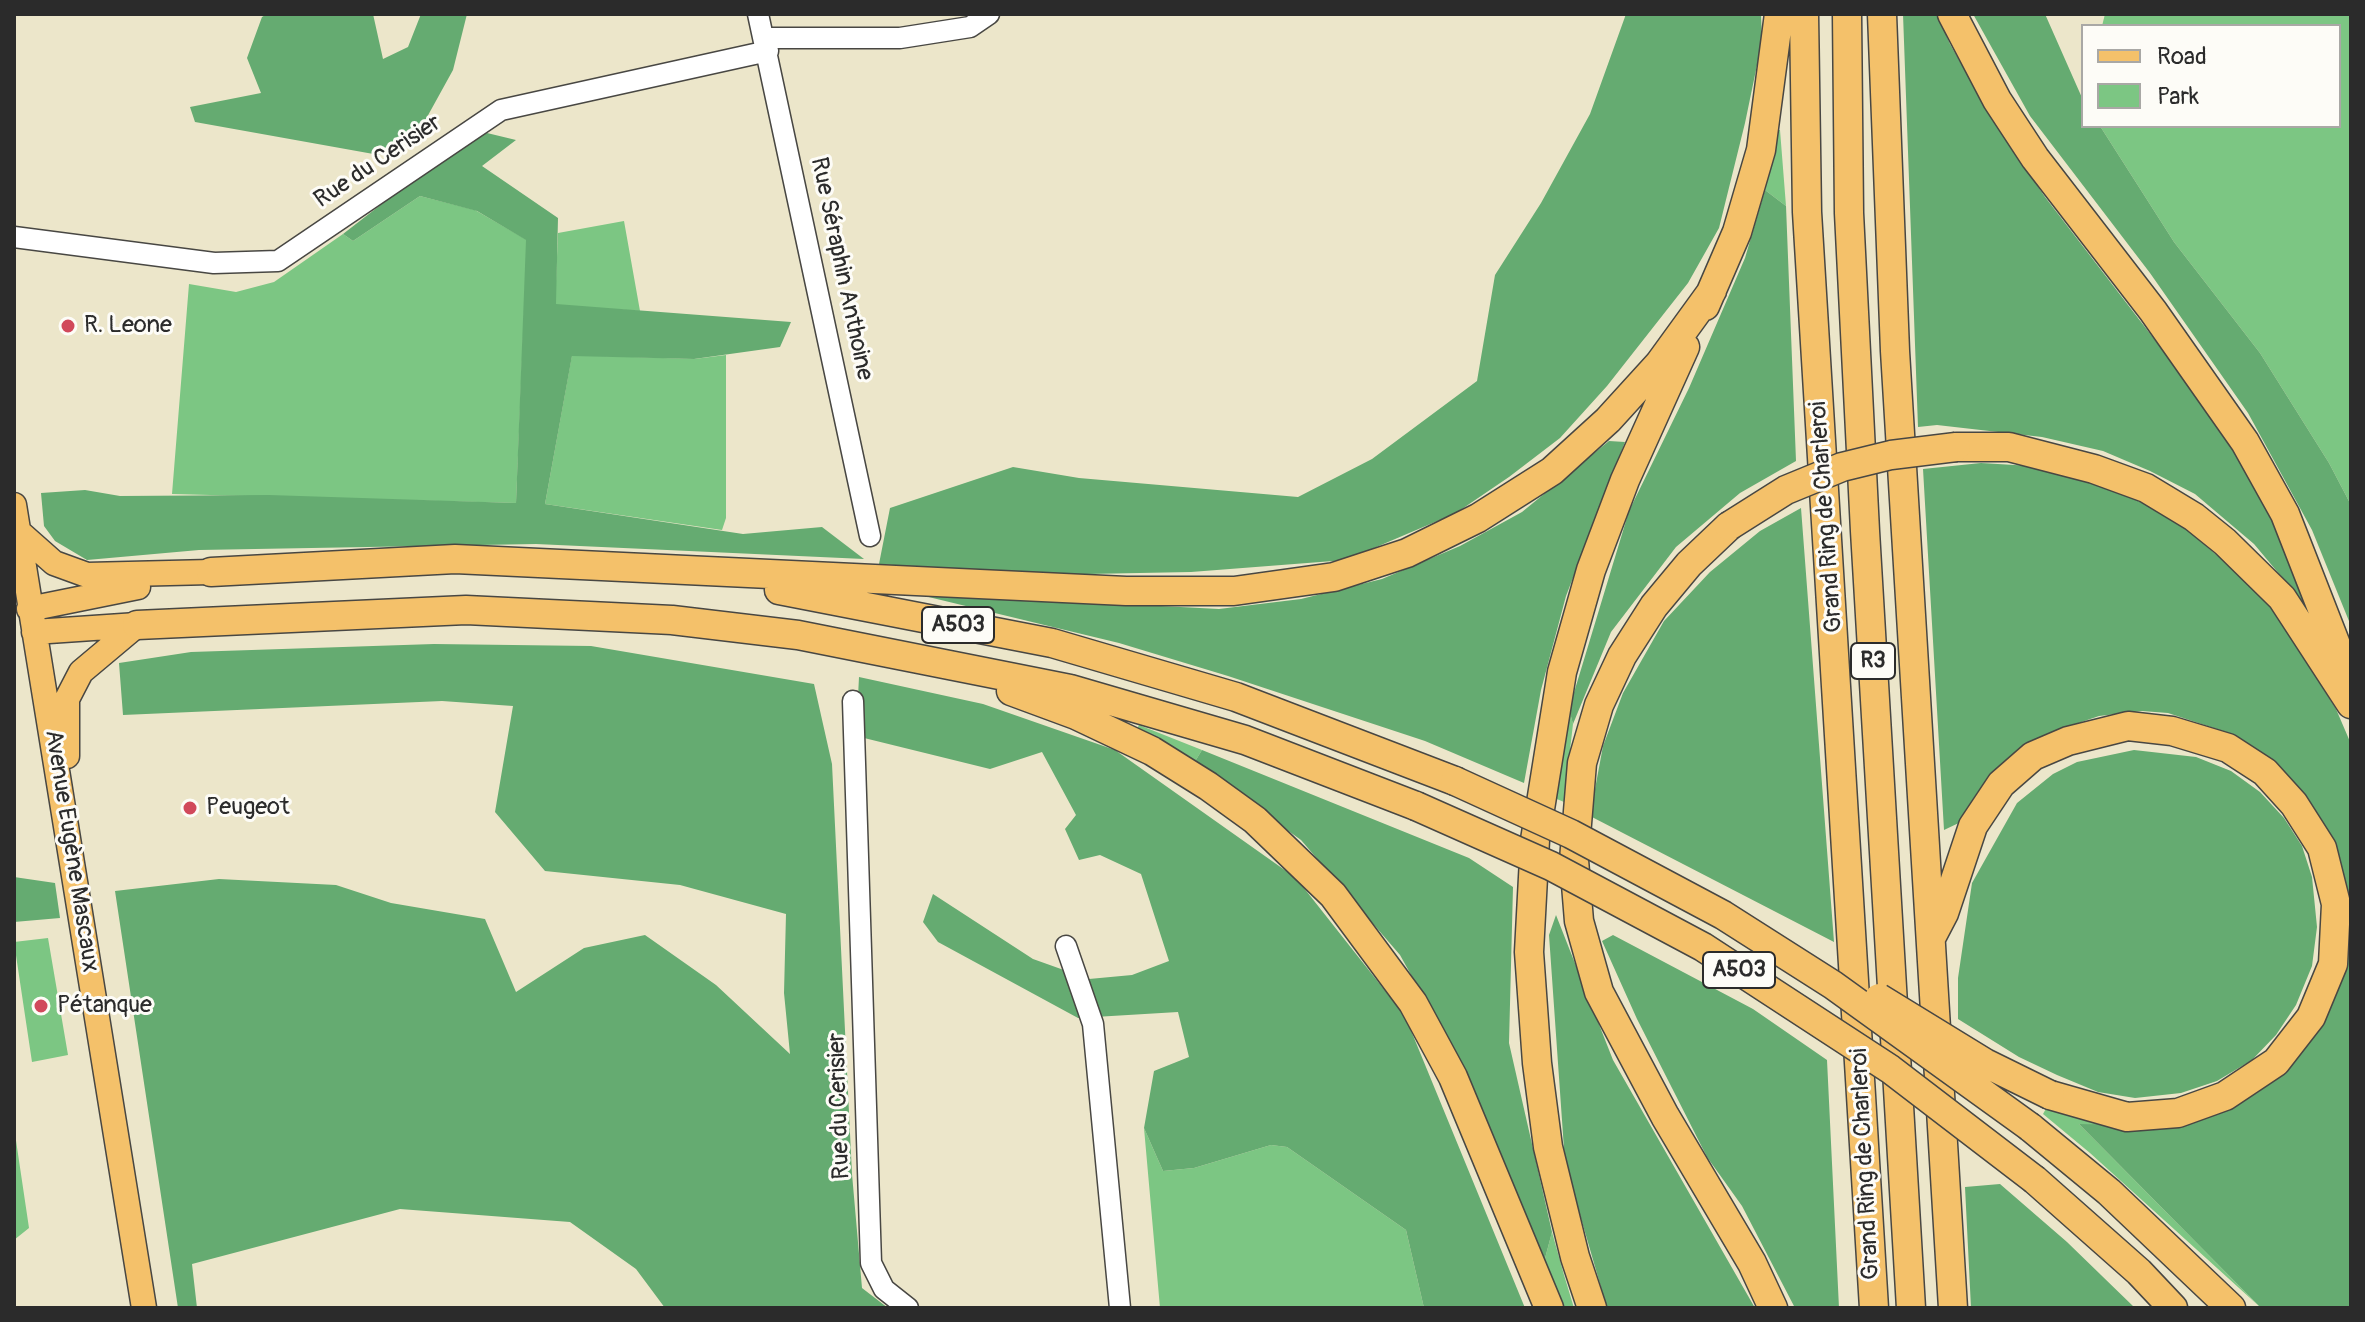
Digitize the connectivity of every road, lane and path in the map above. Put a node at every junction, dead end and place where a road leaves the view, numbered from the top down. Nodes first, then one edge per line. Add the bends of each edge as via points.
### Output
1 (758, 14) edge
2 (989, 14) edge
3 (1779, 14) edge
4 (1804, 14) edge
5 (1847, 14) edge
6 (1882, 14) edge
7 (1952, 14) edge
8 (766, 45) junction
9 (14, 237) edge
10 (1712, 291) junction
11 (14, 505) edge
12 (19, 532) junction
13 (870, 536) dead end
14 (211, 572) junction
15 (676, 572) junction
16 (31, 620) junction
17 (137, 625) junction
18 (980, 670) junction
19 (2351, 683) edge
20 (853, 701) dead end
21 (2351, 704) edge
22 (66, 818) junction
23 (1929, 940) junction
24 (1066, 946) dead end
25 (1833, 985) junction
26 (144, 1308) edge
27 (908, 1308) edge
28 (1120, 1308) edge
29 (1549, 1308) edge
30 (1592, 1308) edge
31 (1773, 1308) edge
32 (1874, 1308) edge
33 (1911, 1308) edge
34 (1953, 1308) edge
35 (2173, 1308) edge
36 (2231, 1308) edge

1 - 8 street, Rue Séraphin Anthoine
2 - 8 street, Rue du Cerisier via 970,27 900,38
3 - 10 highway via 1761,150 1737,232
4 - 32 highway, Grand Ring de Charleroi / R3 via 1807,212
5 - 33 highway, Grand Ring de Charleroi / R3 via 1854,308
6 - 23 highway via 1895,351
7 - 19 highway via 2027,146 2245,442 2285,514
8 - 9 street, Rue du Cerisier via 501,110 278,261 214,263
8 - 13 street, Rue Séraphin Anthoine
10 - 15 highway via 1659,364 1552,471 1419,548 1334,577 1234,591 1126,591
10 - 30 highway via 1625,480 1591,570 1562,672 1535,840 1529,952 1537,1063 1548,1147
11 - 12 main road, Avenue Eugène Mascaux
12 - 14 main road via 54,563 87,575
12 - 16 main road, Avenue Eugène Mascaux
14 - 15 highway, A503 via 455,559
14 - 16 main road, A503
15 - 25 highway, A503, bridge via 1052,643 1236,697 1455,781 1571,834 1723,915
16 - 17 main road, A503
16 - 22 main road, Avenue Eugène Mascaux
17 - 18 highway, A503 via 466,610 672,620 798,635
17 - 22 main road via 81,672 67,699
18 - 29 highway via 1008,690 1152,751 1208,786 1255,820 1333,895 1413,1003 1453,1077
18 - 35 highway, A503, bridge via 1070,689 1245,740 1416,806 1551,866 1703,947 1890,1069 2035,1180
20 - 27 street, Rue du Cerisier via 871,1263 884,1289
21 - 31 highway, bridge via 2282,598 2194,517 2146,488 2009,447 1956,447 1842,467 1786,490 1729,526 1689,564 1622,656 1599,705 1582,763 1574,860 1579,921 1599,992
22 - 26 main road, Avenue Eugène Mascaux
23 - 25 highway, bridge via 1944,913 1973,826 2001,784 2033,756 2128,726 2172,731 2228,748 2265,772 2322,848 2336,904 2333,964 2311,1017 2276,1062 2225,1096 2178,1113 2127,1117 2050,1095 1985,1063 1864,989
23 - 34 highway
24 - 28 street via 1093,1024
25 - 36 highway, A503, bridge via 2030,1127 2109,1192

